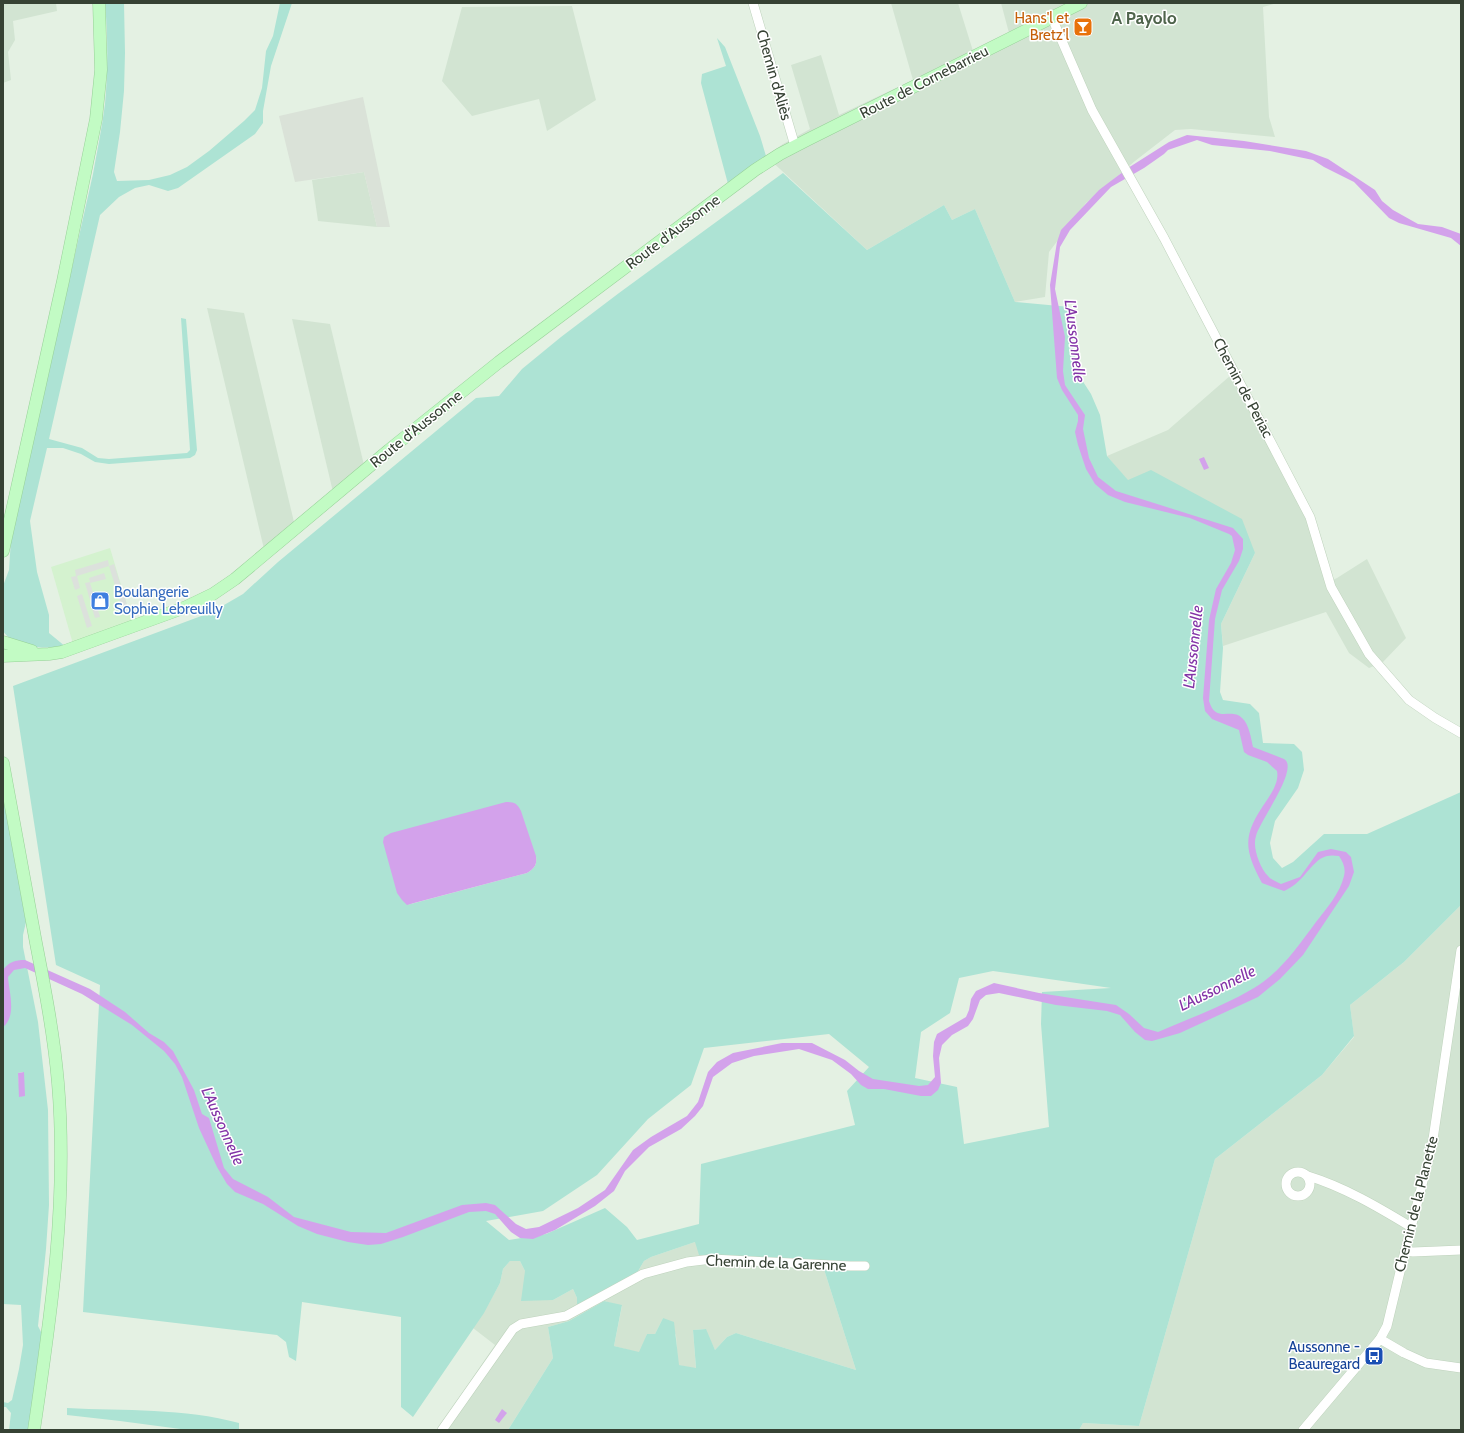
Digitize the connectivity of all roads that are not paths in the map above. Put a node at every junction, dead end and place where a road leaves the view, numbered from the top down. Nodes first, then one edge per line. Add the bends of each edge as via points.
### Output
1 (99, 3) edge
2 (753, 3) edge
3 (1081, 3) edge
4 (1052, 18) junction
5 (795, 146) junction
6 (768, 162) joint
7 (3, 551) edge
8 (3, 642) edge
9 (43, 654) junction
10 (3, 656) edge
11 (1461, 733) edge
12 (3, 763) edge
13 (1461, 950) edge
14 (1461, 953) edge
15 (1308, 1176) dead end
16 (1411, 1227) junction
17 (1461, 1250) edge
18 (1405, 1251) junction
19 (865, 1266) dead end
20 (1380, 1339) junction
21 (1461, 1368) edge
22 (34, 1430) edge
23 (442, 1430) edge
24 (1303, 1430) edge

1 - 7 main road via 101,70 96,119
2 - 5 street, Chemin d'Aliès
3 - 4 main road, Route de Cornebarrieu
4 - 5 main road, Route de Cornebarrieu
4 - 11 street, Chemin de Periac via 1092,110 1171,250 1310,517 1332,587 1370,654 1409,700
5 - 6 main road, Route de Cornebarrieu
6 - 9 main road, Route d'Aussonne via 499,362 219,590 186,607 95,641 62,652
8 - 9 main road, Route d'Aussonne
9 - 10 main road, Route d'Aussonne
12 - 22 main road via 44,985 58,1084 61,1190 58,1247
13 - 14 street, Chemin de la Planette
14 - 16 street, Chemin de la Planette via 1432,1146
15 - 16 street via 1373,1204
16 - 18 street, Chemin de la Planette
17 - 18 street
18 - 20 street, Chemin de la Planette via 1387,1326
19 - 23 street, Chemin de la Garenne via 712,1259 687,1262 643,1274 566,1316 521,1324 513,1329
20 - 21 street via 1404,1354 1426,1363
20 - 24 street, Chemin de la Planette

